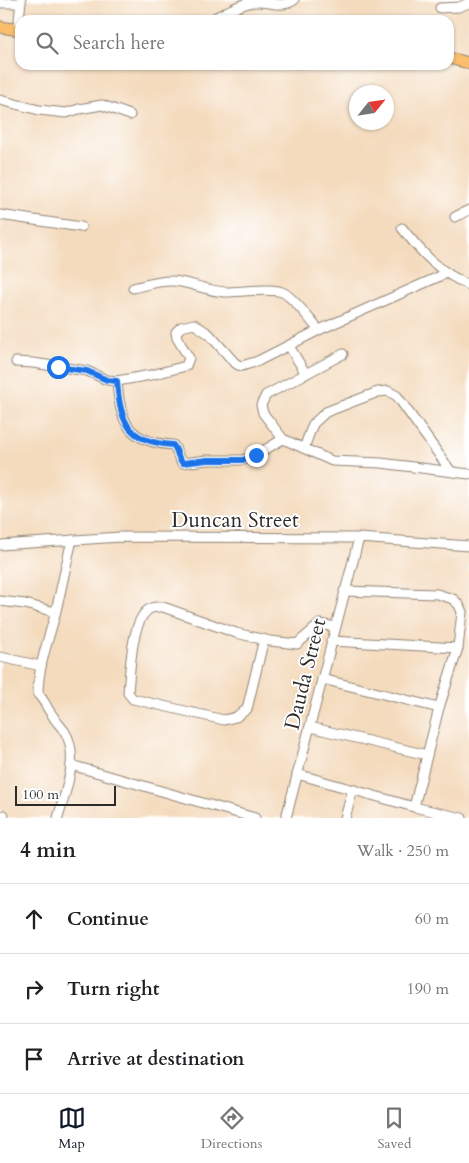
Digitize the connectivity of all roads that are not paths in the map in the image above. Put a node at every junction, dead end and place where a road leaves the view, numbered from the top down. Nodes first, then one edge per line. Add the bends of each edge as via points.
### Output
1 (294, 0) edge
2 (0, 2) edge
3 (21, 2) edge
4 (469, 3) edge
5 (440, 8) dead end
6 (20, 15) edge
7 (221, 15) edge
8 (0, 27) edge
9 (15, 29) edge
10 (454, 59) edge
11 (469, 63) edge
12 (0, 100) edge
13 (130, 115) dead end
14 (469, 210) edge
15 (0, 215) edge
16 (456, 217) dead end
17 (81, 227) dead end
18 (402, 228) dead end
19 (447, 273) junction
20 (469, 284) edge
21 (133, 288) dead end
22 (319, 330) junction
23 (289, 346) junction
24 (343, 354) dead end
25 (16, 362) dead end
26 (306, 374) junction
27 (117, 381) junction
28 (283, 439) junction
29 (304, 448) junction
30 (450, 470) junction
31 (469, 474) edge
32 (359, 538) junction
33 (72, 540) junction
34 (0, 545) edge
35 (469, 546) edge
36 (344, 591) junction
37 (0, 601) edge
38 (56, 612) junction
39 (335, 627) junction
40 (264, 639) junction
41 (331, 641) junction
42 (458, 648) junction
43 (0, 657) edge
44 (41, 666) junction
45 (322, 679) junction
46 (439, 708) junction
47 (310, 727) junction
48 (427, 755) junction
49 (71, 766) junction
50 (297, 774) junction
51 (353, 788) junction
52 (414, 807) junction
53 (58, 818) edge
54 (255, 818) edge
55 (286, 818) edge
56 (345, 818) edge
57 (462, 818) edge

1 - 7 street via 281,5 245,4
2 - 3 street
3 - 6 street
4 - 5 street
8 - 9 main road
10 - 11 main road
12 - 13 street via 66,113 102,105
14 - 16 street
15 - 17 street
18 - 19 street via 431,261
19 - 20 street
19 - 22 street
21 - 22 street via 172,281 225,292 276,290 285,293
22 - 23 street
23 - 26 street
23 - 27 street via 242,366 209,334 194,324 188,324 176,332 188,358 186,366
24 - 26 street
25 - 27 street via 87,371
26 - 28 street via 262,400 263,413
27 - 28 street via 120,410 130,427 140,438 176,447 183,463 243,460
28 - 29 street
29 - 30 street via 332,461
29 - 30 street via 313,424 326,412 388,391 397,396
30 - 31 street
32 - 33 street, Duncan Street via 120,537
32 - 35 street, Duncan Street
32 - 36 street, Dauda Street
33 - 34 street, Duncan Street
33 - 38 street
36 - 39 street, Dauda Street
36 - 42 street via 437,594 453,598 462,612
37 - 38 street
38 - 44 street
39 - 40 street via 320,624 297,644
39 - 41 street, Dauda Street
40 - 40 street via 154,606 140,620 134,638 128,693 133,699 224,720 236,717 247,710
41 - 42 street
41 - 45 street, Dauda Street
42 - 46 street
43 - 44 street
44 - 49 street via 38,694 65,732
45 - 46 street
45 - 47 street, Dauda Street
46 - 48 street
47 - 48 street
47 - 50 street, Dauda Street
48 - 52 street
49 - 53 street
49 - 54 street
50 - 51 street
50 - 55 street, Dauda Street
51 - 52 street
51 - 56 street
52 - 57 street

